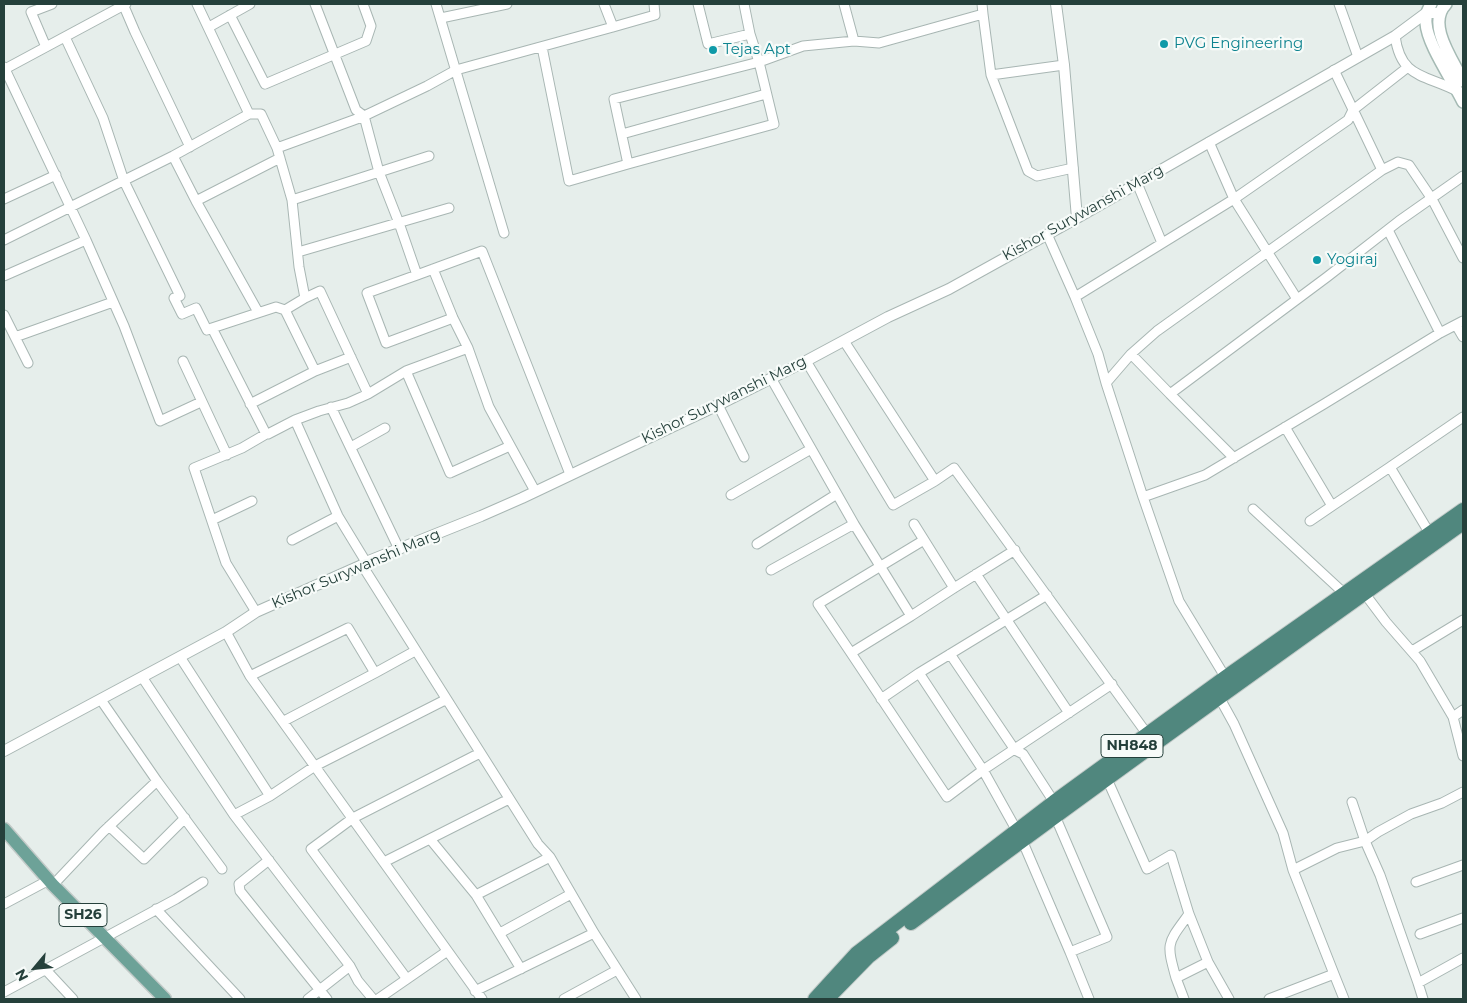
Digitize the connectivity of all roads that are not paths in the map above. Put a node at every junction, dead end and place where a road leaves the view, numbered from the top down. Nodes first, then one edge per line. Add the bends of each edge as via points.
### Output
1 (52, 4) edge
2 (124, 4) edge
3 (197, 4) edge
4 (250, 4) edge
5 (315, 4) edge
6 (363, 4) edge
7 (436, 4) edge
8 (508, 4) edge
9 (604, 4) edge
10 (654, 4) edge
11 (698, 4) edge
12 (744, 4) edge
13 (844, 4) edge
14 (982, 4) edge
15 (1056, 4) edge
16 (1338, 4) edge
17 (1429, 8) edge
18 (1443, 9) edge
19 (983, 14) junction
20 (230, 15) junction
21 (441, 18) junction
22 (209, 27) junction
23 (613, 27) junction
24 (750, 34) junction
25 (65, 36) junction
26 (1395, 36) junction
27 (854, 41) junction
28 (46, 47) junction
29 (542, 47) junction
30 (334, 53) junction
31 (1358, 57) junction
32 (759, 62) junction
33 (1064, 65) junction
34 (1408, 67) junction
35 (4, 68) edge
36 (456, 70) junction
37 (1334, 70) junction
38 (991, 75) junction
39 (1463, 81) edge
40 (766, 94) junction
41 (1461, 97) edge
42 (1353, 110) junction
43 (249, 114) junction
44 (364, 116) junction
45 (622, 134) junction
46 (1209, 142) junction
47 (190, 147) junction
48 (279, 153) junction
49 (173, 156) junction
50 (428, 156) dead end
51 (628, 164) junction
52 (1073, 168) junction
53 (1382, 170) junction
54 (379, 172) junction
55 (56, 175) junction
56 (1463, 176) edge
57 (124, 181) junction
58 (1137, 183) junction
59 (4, 199) edge
60 (1234, 199) junction
61 (1432, 199) junction
62 (292, 200) junction
63 (196, 201) junction
64 (71, 207) junction
65 (448, 208) dead end
66 (1077, 218) junction
67 (399, 223) junction
68 (1388, 230) junction
69 (504, 233) dead end
70 (1047, 234) junction
71 (4, 240) edge
72 (86, 240) junction
73 (1162, 243) junction
74 (298, 252) junction
75 (1268, 252) junction
76 (1463, 258) edge
77 (433, 269) junction
78 (417, 275) junction
79 (4, 276) edge
80 (1075, 297) junction
81 (305, 298) junction
82 (1297, 299) junction
83 (113, 302) junction
84 (285, 310) junction
85 (258, 312) junction
86 (4, 315) edge
87 (453, 318) junction
88 (1460, 323) edge
89 (212, 328) junction
90 (1440, 332) junction
91 (15, 337) junction
92 (1463, 337) edge
93 (844, 341) junction
94 (468, 348) junction
95 (1132, 354) junction
96 (351, 357) junction
97 (183, 361) dead end
98 (806, 361) junction
99 (28, 363) dead end
100 (315, 371) junction
101 (406, 371) junction
102 (771, 378) junction
103 (1106, 384) junction
104 (368, 394) junction
105 (1170, 394) junction
106 (201, 402) junction
107 (250, 404) junction
108 (718, 404) junction
109 (332, 407) junction
110 (1463, 417) edge
111 (295, 420) junction
112 (1285, 427) junction
113 (385, 428) dead end
114 (266, 434) junction
115 (510, 446) junction
116 (351, 447) junction
117 (811, 449) junction
118 (226, 455) junction
119 (744, 456) dead end
120 (1234, 458) junction
121 (1390, 467) junction
122 (570, 474) junction
123 (935, 481) junction
124 (535, 491) junction
125 (837, 494) junction
126 (731, 496) dead end
127 (1143, 497) junction
128 (252, 501) dead end
129 (1332, 506) junction
130 (1253, 509) dead end
131 (1463, 510) edge
132 (338, 516) junction
133 (212, 520) junction
134 (1310, 521) dead end
135 (1463, 523) edge
136 (854, 524) junction
137 (914, 524) dead end
138 (1430, 534) junction
139 (292, 540) dead end
140 (924, 540) junction
141 (758, 544) dead end
142 (399, 549) junction
143 (1015, 550) junction
144 (364, 564) junction
145 (880, 568) junction
146 (771, 570) dead end
147 (976, 574) junction
148 (954, 588) junction
149 (1361, 589) junction
150 (1047, 594) junction
151 (1349, 598) junction
152 (256, 612) junction
153 (912, 616) junction
154 (1006, 620) junction
155 (1463, 620) edge
156 (226, 632) junction
157 (415, 651) junction
158 (1412, 651) junction
159 (852, 653) junction
160 (950, 654) junction
161 (180, 657) junction
162 (375, 673) junction
163 (918, 673) junction
164 (250, 676) junction
165 (142, 677) junction
166 (1229, 682) junction
167 (1112, 684) junction
168 (1216, 692) junction
169 (880, 699) junction
170 (101, 700) junction
171 (445, 700) junction
172 (1463, 710) edge
173 (1068, 713) junction
174 (1453, 717) junction
175 (284, 721) junction
176 (1151, 739) junction
177 (1014, 750) junction
178 (4, 751) edge
179 (480, 753) junction
180 (1463, 756) edge
181 (315, 766) junction
182 (983, 770) junction
183 (1107, 779) junction
184 (157, 781) junction
185 (1463, 792) edge
186 (270, 796) junction
187 (509, 799) junction
188 (1054, 802) junction
189 (1352, 802) dead end
190 (234, 816) junction
191 (1055, 816) junction
192 (185, 818) junction
193 (353, 818) junction
194 (109, 826) junction
195 (4, 828) edge
196 (1019, 835) junction
197 (430, 839) junction
198 (1365, 842) junction
199 (550, 856) junction
200 (269, 860) junction
201 (384, 862) junction
202 (1463, 864) edge
203 (222, 869) dead end
204 (1293, 870) junction
205 (51, 882) junction
206 (203, 882) dead end
207 (1416, 882) dead end
208 (571, 894) junction
209 (476, 895) junction
210 (4, 904) edge
211 (156, 909) junction
212 (1189, 914) junction
213 (1463, 918) edge
214 (500, 933) junction
215 (594, 933) junction
216 (1420, 934) dead end
217 (104, 936) junction
218 (446, 952) junction
219 (1070, 952) junction
220 (1463, 958) edge
221 (1208, 962) junction
222 (350, 966) junction
223 (521, 969) junction
224 (45, 970) junction
225 (617, 970) junction
226 (1334, 974) junction
227 (1176, 978) junction
228 (407, 979) junction
229 (1418, 983) junction
230 (320, 990) junction
231 (475, 991) junction
232 (4, 992) edge
233 (73, 999) edge
234 (165, 999) edge
235 (240, 999) edge
236 (308, 999) edge
237 (327, 999) edge
238 (373, 999) edge
239 (378, 999) edge
240 (482, 999) edge
241 (564, 999) edge
242 (636, 999) edge
243 (815, 999) edge
244 (827, 999) edge
245 (1089, 999) edge
246 (1184, 999) edge
247 (1229, 999) edge
248 (1269, 999) edge
249 (1344, 999) edge
250 (1423, 999) edge

1 - 28 street via 31,12
2 - 25 street
2 - 47 street
3 - 22 street
4 - 20 street
5 - 30 street
6 - 30 street via 371,26 366,40
7 - 21 street
8 - 21 street
9 - 23 street
10 - 23 street via 655,15
11 - 24 street via 708,44
12 - 24 street
13 - 27 street
14 - 19 street
15 - 33 street
16 - 31 street
17 - 18 street
17 - 26 street, Kishor Surywanshi Marg
17 - 41 main road via 1426,24 1432,43
18 - 39 main road via 1438,19 1440,36
19 - 27 street via 879,43
19 - 38 street
20 - 22 street
20 - 30 street via 265,84
21 - 36 street
22 - 43 street
23 - 29 street
24 - 32 street
25 - 28 street
25 - 57 street via 103,118
26 - 31 street, Kishor Surywanshi Marg
26 - 34 street via 1397,51
27 - 32 street via 803,46
28 - 35 street
29 - 36 street
29 - 51 street via 569,181
30 - 44 street via 356,110
31 - 37 street, Kishor Surywanshi Marg
32 - 40 street
32 - 45 street via 614,99
33 - 38 street
33 - 52 street
34 - 41 street via 1428,80 1447,86
34 - 42 street
35 - 55 street
36 - 44 street
36 - 69 street
37 - 42 street
37 - 46 street, Kishor Surywanshi Marg
38 - 52 street via 1028,171 1037,176
40 - 45 street
40 - 51 street via 774,124
42 - 53 street
42 - 60 street via 1348,120
43 - 47 street
43 - 48 street via 261,114
44 - 48 street
44 - 54 street
45 - 51 street
46 - 58 street, Kishor Surywanshi Marg
46 - 60 street
47 - 49 street
48 - 62 street
48 - 63 street
49 - 57 street
49 - 63 street
50 - 54 street
52 - 66 street
53 - 61 street via 1398,162 1409,165
53 - 75 street
54 - 62 street
54 - 67 street
55 - 59 street
55 - 64 street
56 - 61 street
57 - 64 street
57 - 89 street via 180,296 174,298 182,314 196,308 206,330
58 - 66 street, Kishor Surywanshi Marg
58 - 73 street
60 - 73 street
60 - 75 street
61 - 68 street
61 - 76 street
62 - 74 street
63 - 85 street
64 - 71 street
64 - 72 street
65 - 67 street
66 - 70 street, Kishor Surywanshi Marg
67 - 74 street
67 - 78 street
68 - 82 street
68 - 90 street
70 - 80 street
70 - 93 street, Kishor Surywanshi Marg via 949,289
72 - 79 street
72 - 83 street
73 - 80 street
74 - 81 street
75 - 82 street
75 - 95 street via 1157,331
77 - 78 street
77 - 87 street
77 - 122 street via 482,251
78 - 87 street via 367,293 386,343
80 - 103 street via 1098,354
81 - 84 street
81 - 96 street via 320,291
82 - 105 street
83 - 91 street
83 - 106 street via 160,421
84 - 85 street via 276,307
84 - 100 street
85 - 89 street
86 - 91 street
87 - 94 street
88 - 90 street
88 - 92 street
89 - 107 street
90 - 112 street
91 - 99 street
93 - 98 street, Kishor Surywanshi Marg
93 - 123 street
94 - 101 street
94 - 115 street via 489,407
95 - 103 street
95 - 105 street
96 - 100 street
96 - 104 street
97 - 106 street
98 - 102 street, Kishor Surywanshi Marg
98 - 123 street via 893,505
100 - 107 street
101 - 104 street
101 - 115 street via 450,473
102 - 108 street, Kishor Surywanshi Marg
102 - 117 street
103 - 127 street
104 - 109 street
105 - 120 street
106 - 118 street
107 - 114 street
108 - 119 street
108 - 122 street, Kishor Surywanshi Marg
109 - 111 street
109 - 116 street
110 - 121 street
111 - 114 street
111 - 132 street
112 - 120 street
112 - 129 street
113 - 116 street
114 - 118 street
115 - 124 street
116 - 142 street
117 - 125 street
117 - 126 street
118 - 133 street via 194,468
120 - 127 street via 1205,475
121 - 129 street
121 - 138 street
122 - 124 street, Kishor Surywanshi Marg
123 - 143 street via 954,468
124 - 142 street, Kishor Surywanshi Marg
125 - 136 street
125 - 141 street
127 - 166 street via 1179,601
128 - 133 street
129 - 134 street
130 - 151 street
131 - 138 highway, NH848
132 - 139 street
132 - 144 street
133 - 152 street via 226,563
135 - 149 highway, NH848
136 - 145 street
136 - 146 street
137 - 140 street
138 - 149 highway, NH848
140 - 145 street
140 - 148 street
142 - 144 street, Kishor Surywanshi Marg
143 - 147 street
143 - 150 street
144 - 152 street, Kishor Surywanshi Marg
144 - 157 street
145 - 153 street
145 - 159 street via 818,604
147 - 148 street
147 - 154 street
148 - 153 street
149 - 151 highway, NH848
149 - 158 street
150 - 154 street
150 - 167 street
151 - 166 highway, NH848
152 - 156 street, Kishor Surywanshi Marg
153 - 159 street
154 - 160 street
154 - 173 street
155 - 158 street
156 - 161 street, Kishor Surywanshi Marg
156 - 164 street
157 - 162 street
157 - 171 street
158 - 174 street
159 - 169 street
160 - 163 street
160 - 177 street
161 - 165 street, Kishor Surywanshi Marg
161 - 186 street
162 - 164 street via 348,628
162 - 175 street
163 - 169 street
163 - 182 street
164 - 175 street
165 - 170 street, Kishor Surywanshi Marg
165 - 190 street
166 - 168 highway, NH848
167 - 173 street
167 - 176 street
168 - 176 highway, NH848
168 - 204 street via 1234,724 1283,833
169 - 182 street via 946,798
170 - 178 street, Kishor Surywanshi Marg
170 - 184 street
171 - 179 street
171 - 181 street
172 - 174 street
173 - 177 street
174 - 180 street
175 - 181 street
176 - 183 highway, NH848
176 - 188 highway, NH848
177 - 182 street
177 - 188 street via 1023,754
179 - 187 street
179 - 193 street
181 - 186 street
181 - 193 street
182 - 196 street
183 - 191 highway, NH848
183 - 212 street via 1148,869 1171,855
184 - 192 street
184 - 194 street
185 - 198 street via 1411,814
186 - 190 street
187 - 197 street
187 - 199 street via 538,844
188 - 196 highway, NH848
189 - 198 street
190 - 200 street
191 - 196 highway, NH848
191 - 219 street via 1107,937
192 - 194 street via 144,859
192 - 203 street
193 - 201 street
193 - 228 street via 311,849
194 - 205 street
195 - 205 main road, SH26
196 - 219 street
196 - 243 highway, NH848 via 857,953
196 - 244 highway, NH848 via 882,945
197 - 201 street
197 - 209 street
198 - 204 street via 1337,848
198 - 229 street via 1380,874
199 - 208 street
199 - 209 street
200 - 222 street
200 - 230 street via 239,884 240,891
201 - 218 street
202 - 207 street
204 - 226 street
205 - 210 street
205 - 217 main road, SH26
206 - 211 street
208 - 214 street
208 - 215 street
209 - 214 street
211 - 217 street
211 - 235 street
212 - 221 street
212 - 227 street via 1171,939 1168,952
213 - 216 street
214 - 223 street
215 - 223 street
215 - 225 street
217 - 224 street
217 - 234 main road, SH26
218 - 228 street
218 - 231 street
219 - 245 street
220 - 229 street
221 - 227 street
221 - 247 street
222 - 230 street
222 - 238 street
223 - 231 street
224 - 232 street
224 - 233 street
225 - 241 street
225 - 242 street
226 - 248 street
226 - 249 street
227 - 246 street
228 - 239 street
229 - 250 street
230 - 236 street
230 - 237 street
231 - 240 street

